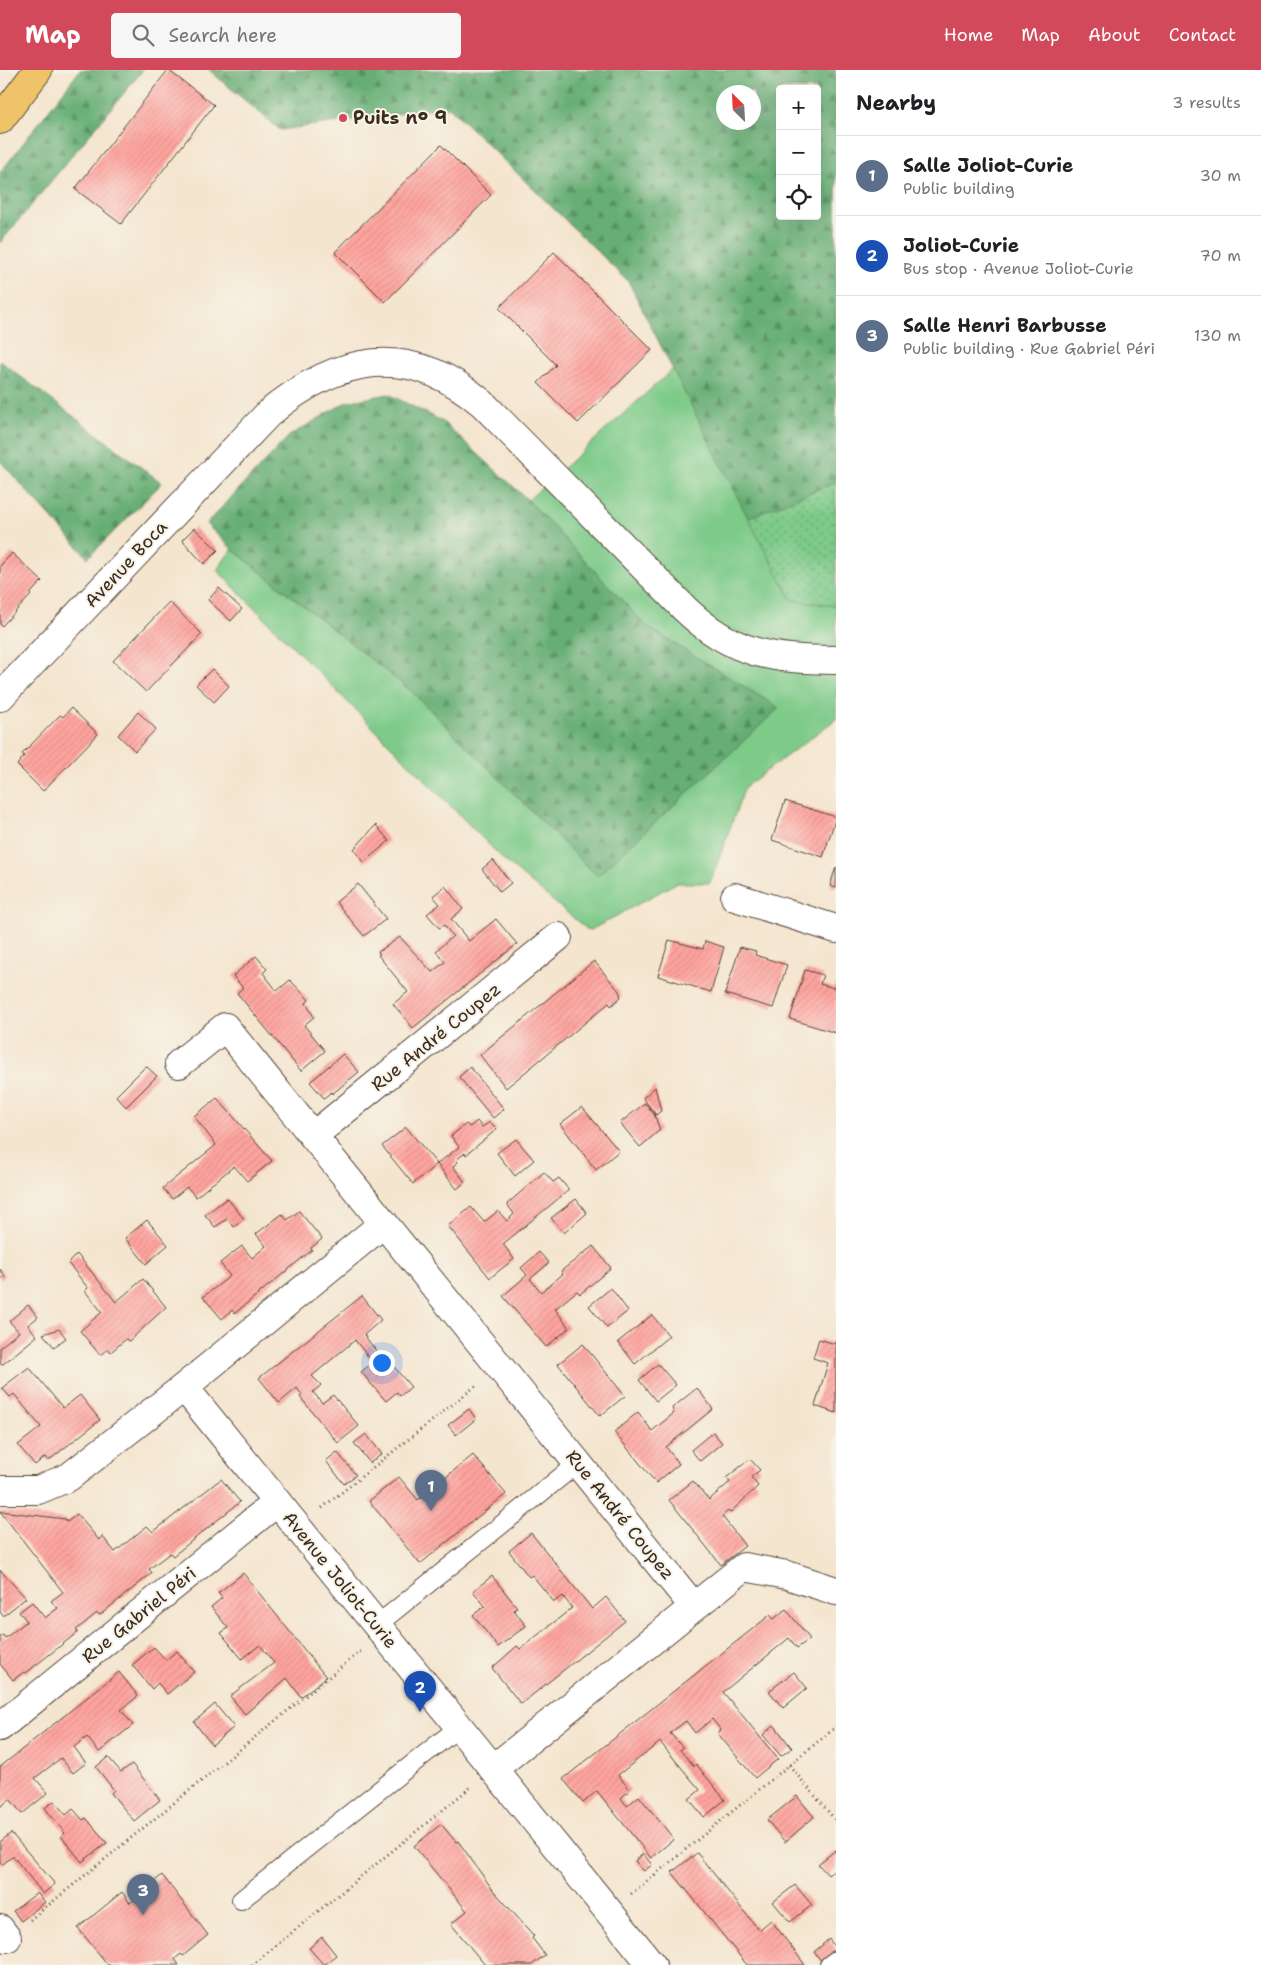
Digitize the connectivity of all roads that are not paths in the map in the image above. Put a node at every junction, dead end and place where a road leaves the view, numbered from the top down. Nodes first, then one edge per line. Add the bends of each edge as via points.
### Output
1 (38, 70) edge
2 (0, 120) edge
3 (828, 659) edge
4 (0, 697) edge
5 (736, 897) dead end
6 (836, 929) edge
7 (558, 937) dead end
8 (179, 1064) dead end
9 (314, 1136) junction
10 (384, 1223) junction
11 (184, 1387) junction
12 (578, 1463) junction
13 (0, 1490) edge
14 (277, 1502) junction
15 (836, 1591) edge
16 (694, 1607) junction
17 (380, 1629) junction
18 (0, 1727) edge
19 (459, 1727) junction
20 (493, 1769) junction
21 (241, 1900) dead end
22 (836, 1960) edge
23 (652, 1965) edge
24 (830, 1965) edge

1 - 2 highway
3 - 4 street, Avenue Boca via 774,657 752,652 699,623 482,403 442,375 420,366 397,362 338,372 296,391 268,414
5 - 6 street
7 - 9 street, Rue André Coupez
8 - 9 street, Rue André Coupez via 225,1027
9 - 10 street, Rue André Coupez
10 - 11 street
10 - 12 street, Rue André Coupez
11 - 13 street via 69,1476 38,1490
11 - 14 street, Avenue Joliot-Curie
12 - 16 street, Rue André Coupez
12 - 17 lane
14 - 17 street, Avenue Joliot-Curie
14 - 18 street, Rue Gabriel Péri
15 - 16 street via 787,1574 744,1567
16 - 20 street
17 - 19 street, Avenue Joliot-Curie
19 - 20 street, Avenue Joliot-Curie
19 - 21 lane
20 - 23 street, Avenue Joliot-Curie
22 - 24 lane

